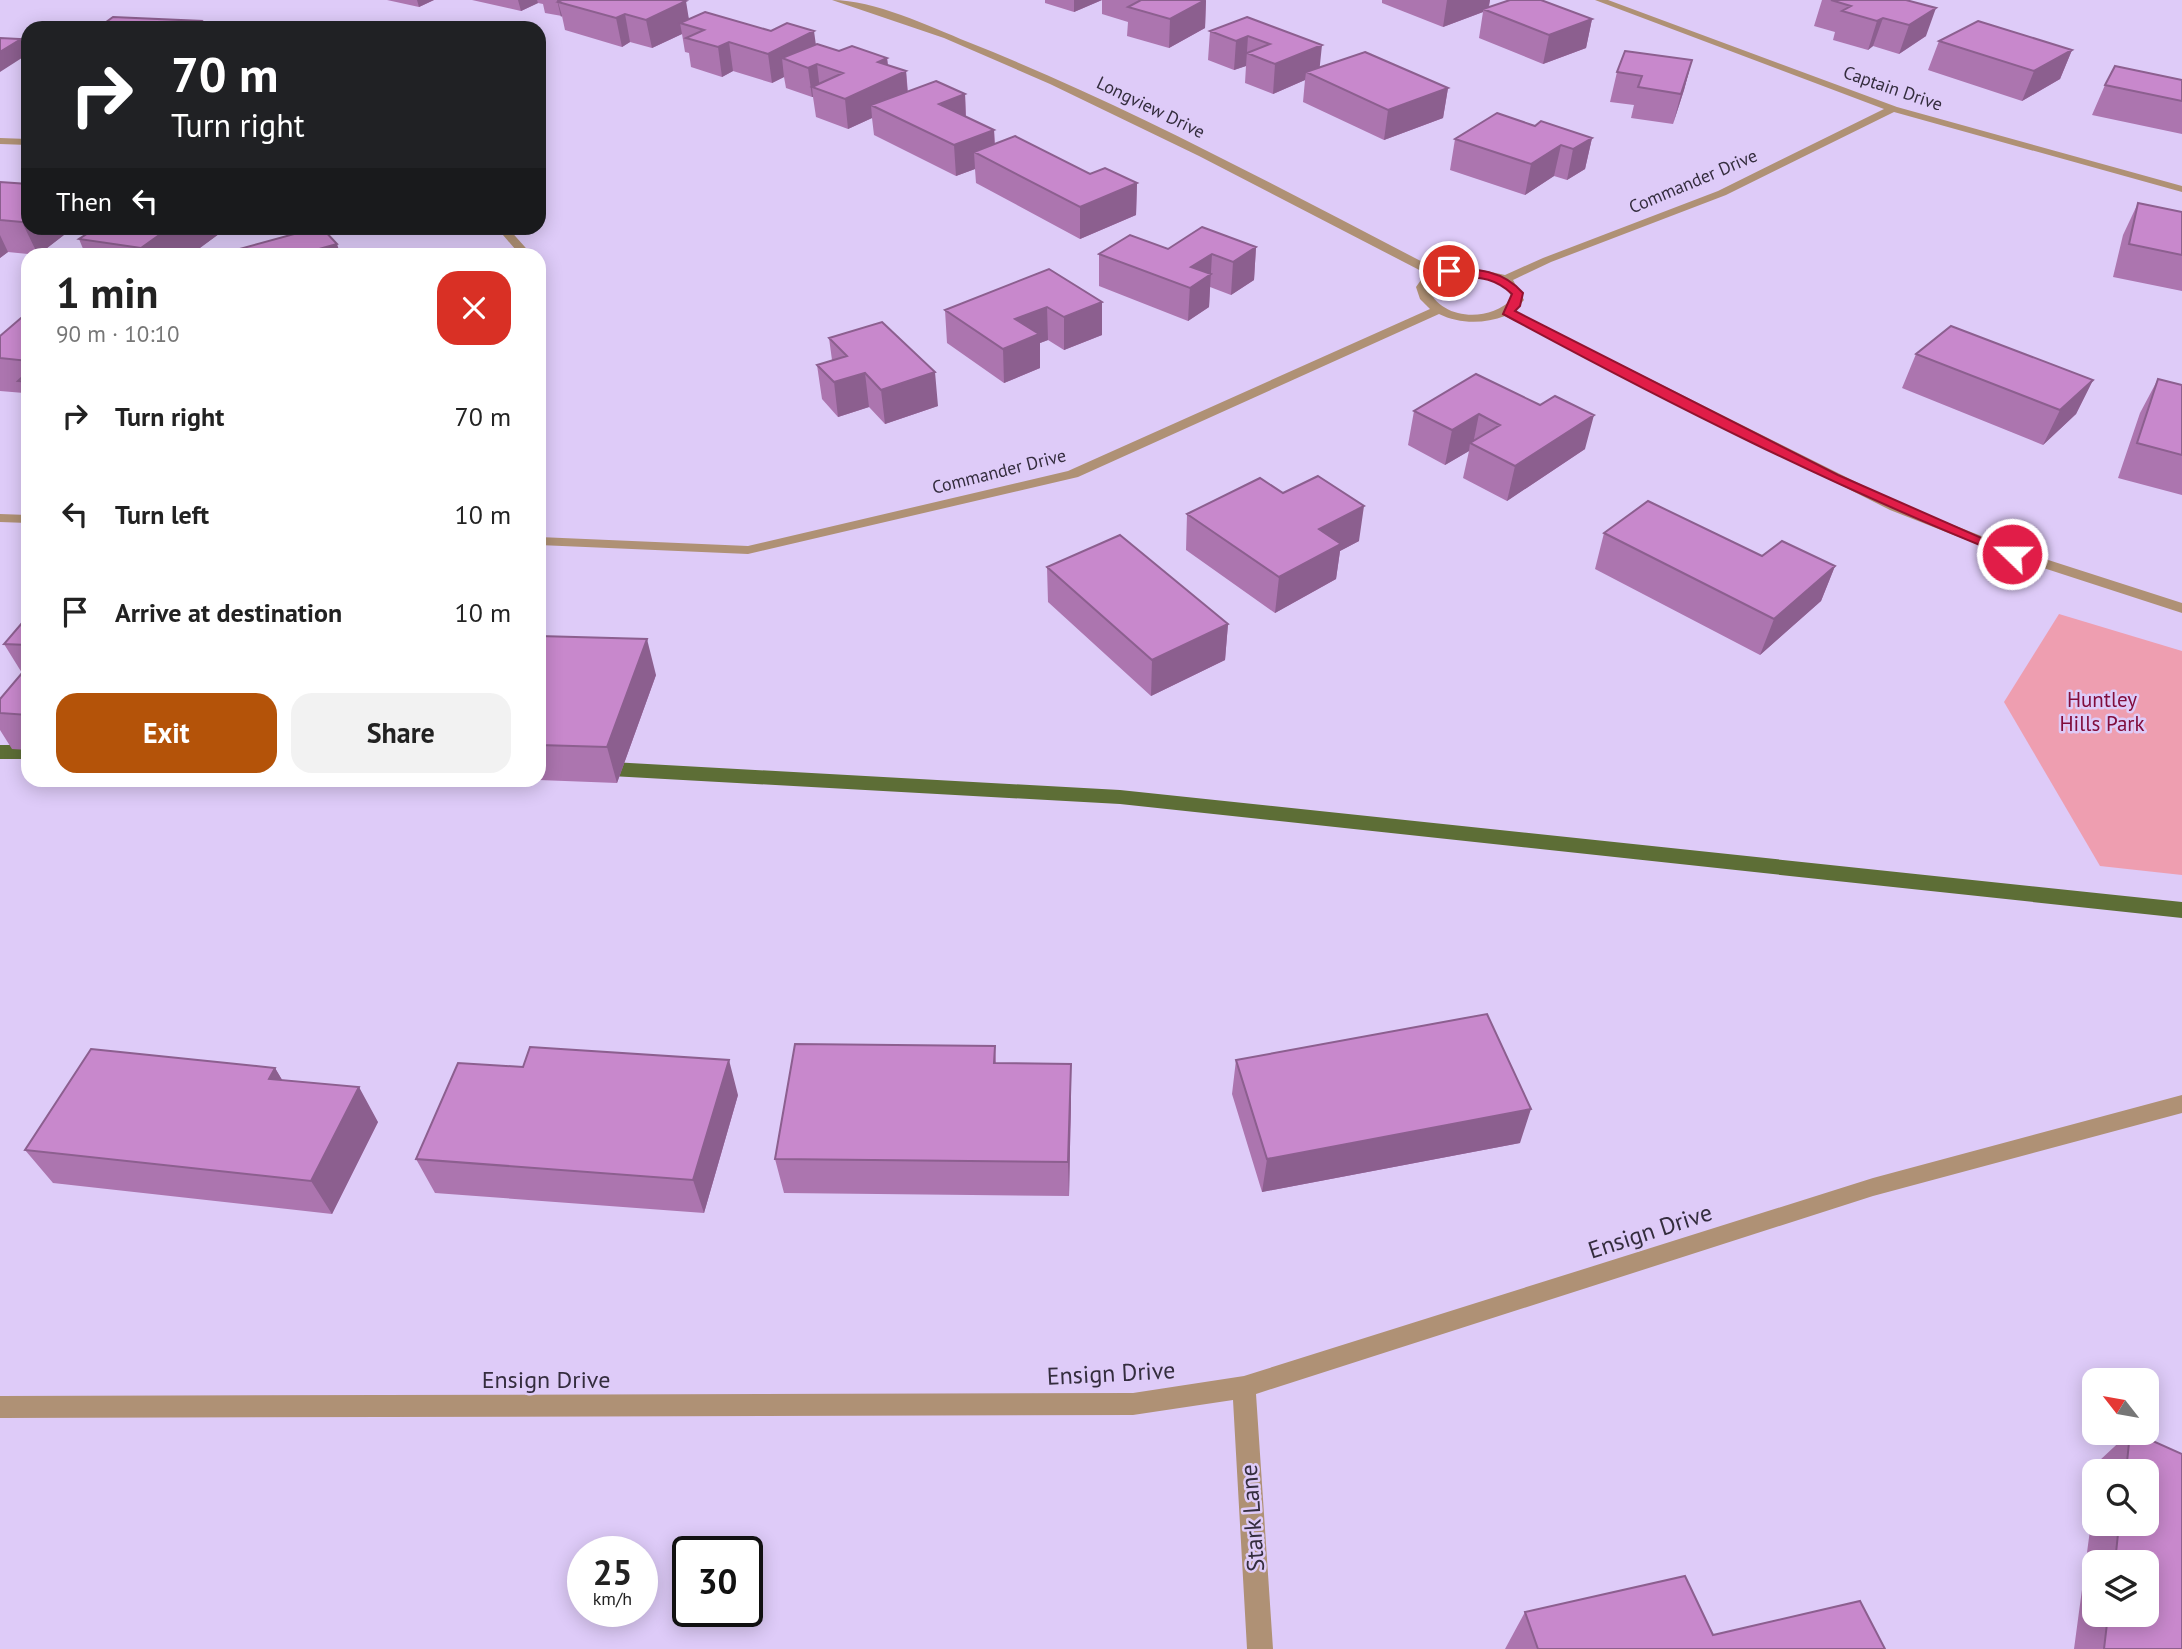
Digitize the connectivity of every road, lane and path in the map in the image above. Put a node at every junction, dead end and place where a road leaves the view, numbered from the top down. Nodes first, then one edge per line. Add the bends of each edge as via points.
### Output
1 (837, 0) edge
2 (1600, 0) edge
3 (1893, 108) junction
4 (0, 141) edge
5 (21, 142) edge
6 (2182, 189) edge
7 (508, 235) edge
8 (521, 248) edge
9 (1437, 274) junction
10 (1504, 280) junction
11 (1438, 310) junction
12 (1507, 312) junction
13 (0, 518) edge
14 (21, 519) edge
15 (546, 541) edge
16 (2182, 608) edge
17 (2182, 1104) edge
18 (1244, 1387) junction
19 (0, 1407) edge
20 (1260, 1649) edge

1 - 9 street, Longview Drive via 1026,68 1233,167
2 - 3 street, Captain Drive
3 - 6 street, Captain Drive
3 - 10 street, Commander Drive via 1722,193
4 - 5 street
7 - 8 street
9 - 10 street via 1477,272
9 - 11 street via 1422,287 1428,303
10 - 12 street via 1517,293
11 - 12 street via 1481,318
11 - 15 street, Commander Drive via 1073,474 748,550
12 - 16 street via 1895,507 2012,554
13 - 14 street
17 - 18 street, Ensign Drive via 1873,1187
18 - 19 street, Ensign Drive via 1133,1404
18 - 20 street, Stark Lane

